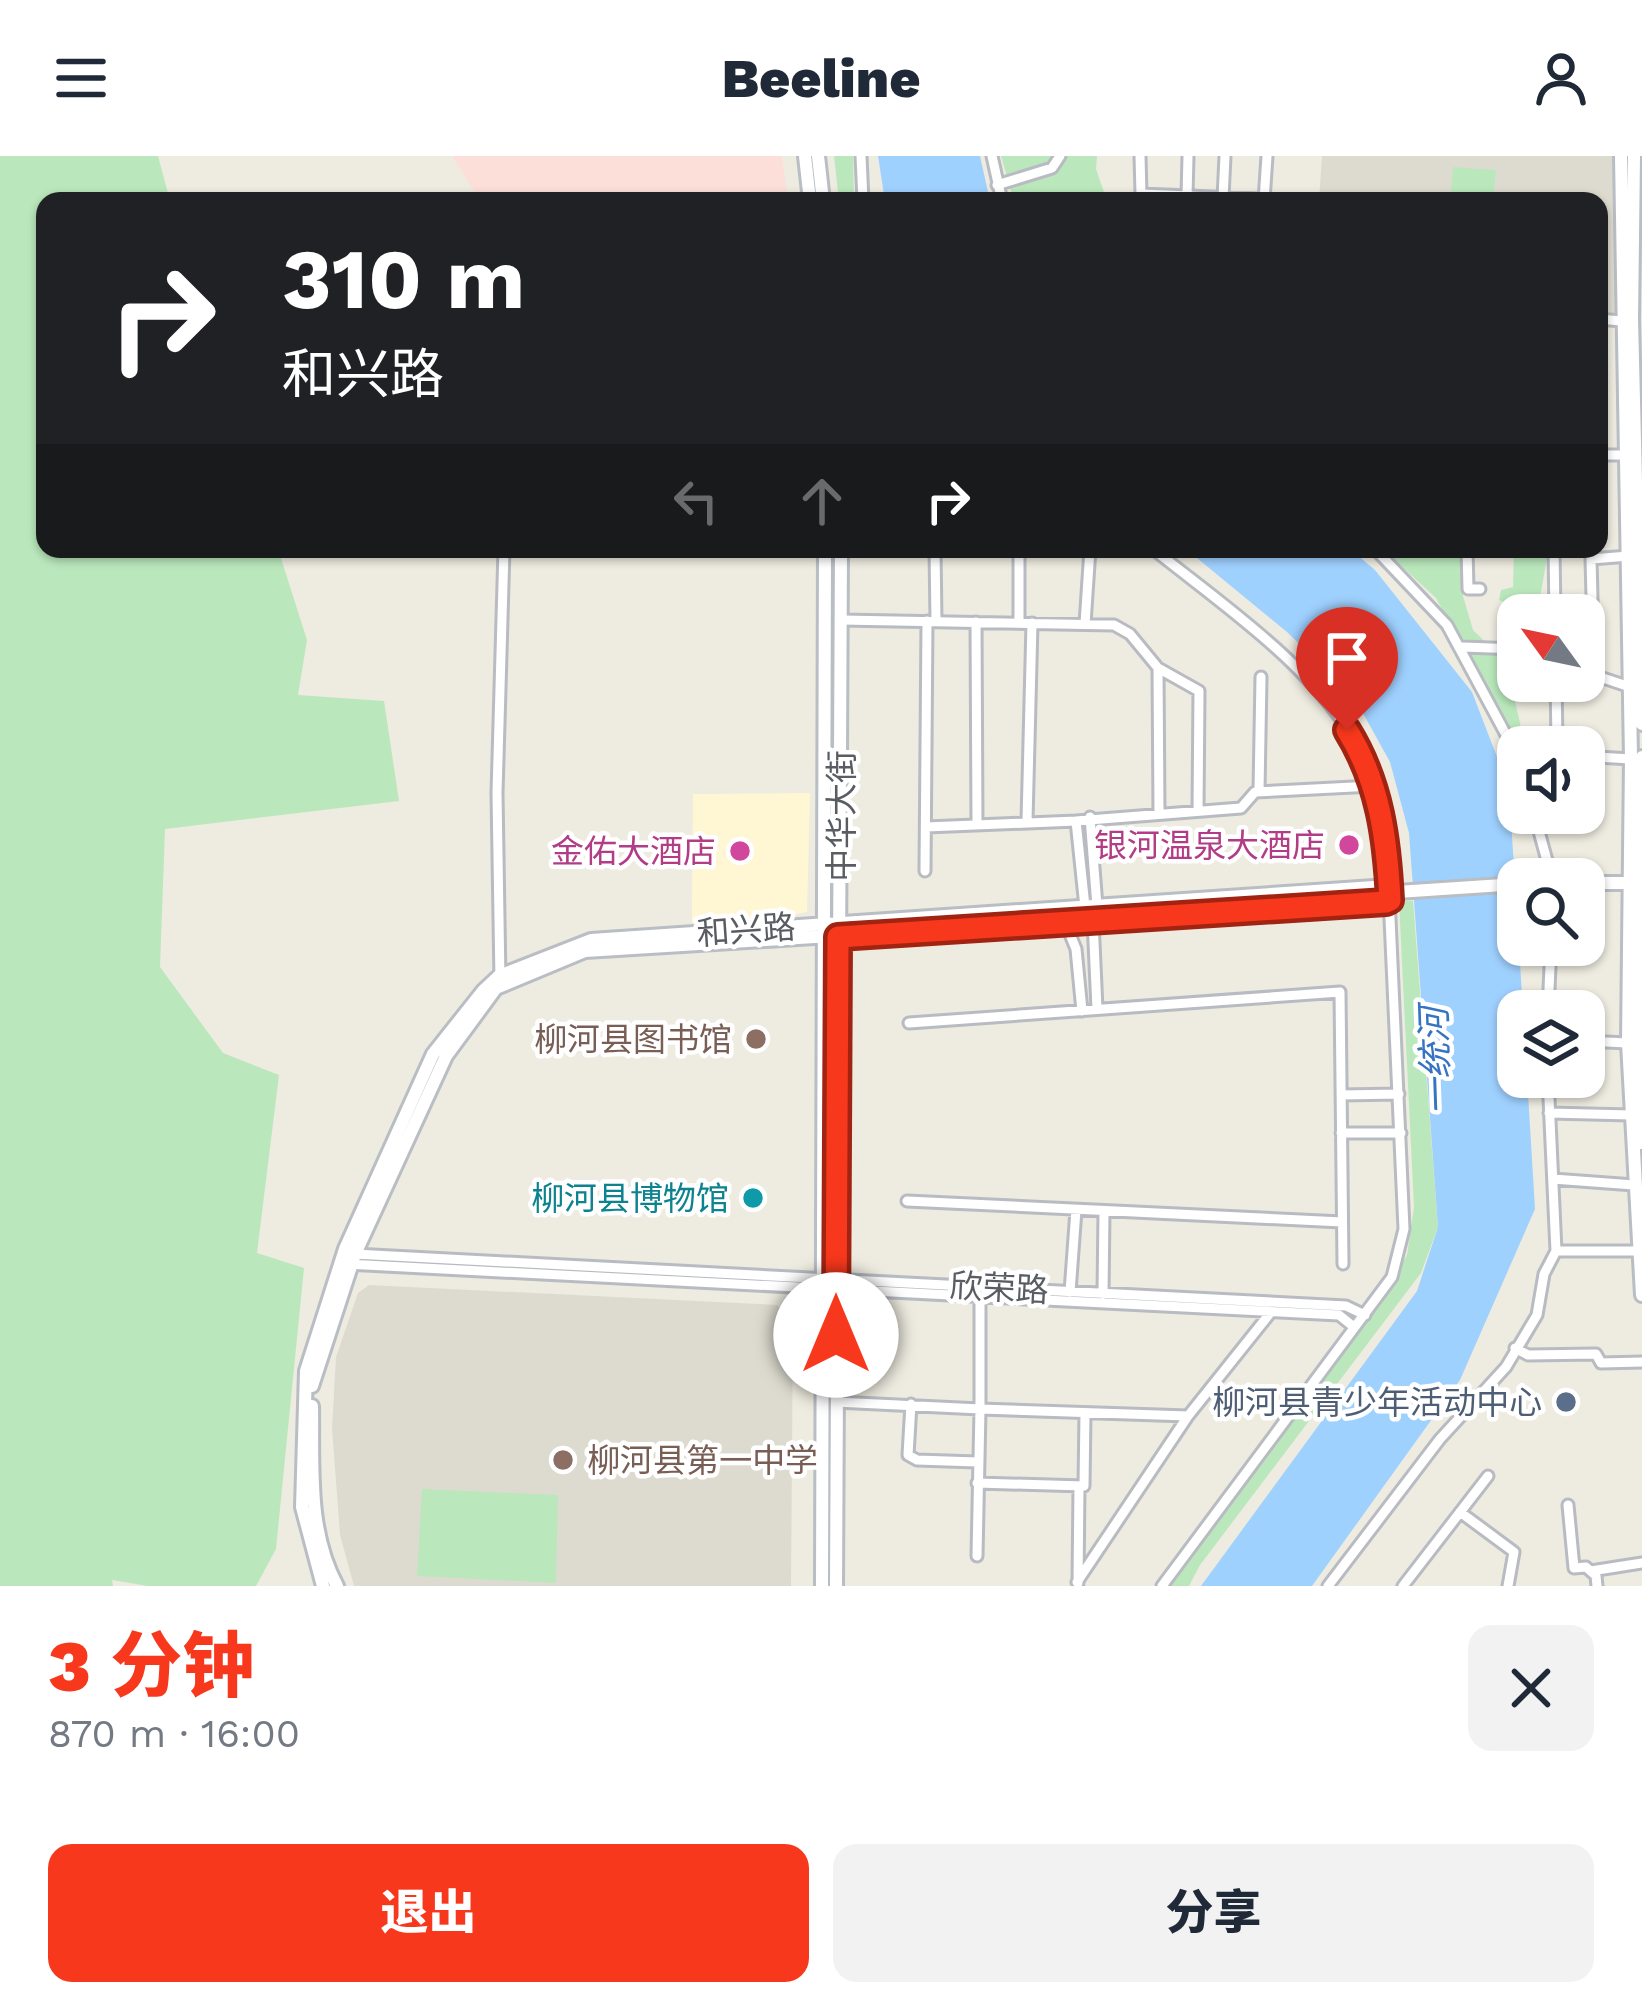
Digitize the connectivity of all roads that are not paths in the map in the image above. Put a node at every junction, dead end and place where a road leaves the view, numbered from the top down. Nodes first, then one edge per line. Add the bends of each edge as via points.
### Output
1 (805, 156) edge
2 (818, 156) edge
3 (861, 156) edge
4 (992, 156) edge
5 (1060, 156) edge
6 (1140, 156) edge
7 (1188, 156) edge
8 (1225, 156) edge
9 (1267, 156) edge
10 (1621, 156) edge
11 (1634, 156) edge
12 (997, 185) junction
13 (809, 192) edge
14 (822, 192) edge
15 (863, 192) edge
16 (999, 192) edge
17 (1141, 192) edge
18 (1187, 192) edge
19 (1223, 192) edge
20 (1263, 192) edge
21 (1637, 252) edge
22 (1608, 320) edge
23 (1621, 321) junction
24 (1608, 455) edge
25 (1627, 455) junction
26 (504, 558) edge
27 (825, 558) edge
28 (841, 558) edge
29 (934, 558) edge
30 (1020, 558) edge
31 (1089, 558) edge
32 (1164, 558) edge
33 (1384, 558) edge
34 (1467, 558) edge
35 (1554, 558) edge
36 (1638, 562) edge
37 (1480, 589) dead end
38 (1555, 594) edge
39 (1593, 594) edge
40 (842, 620) junction
41 (931, 621) junction
42 (976, 622) junction
43 (1025, 623) junction
44 (1084, 624) junction
45 (1463, 647) dead end
46 (1497, 648) edge
47 (1158, 668) junction
48 (1262, 677) dead end
49 (1605, 678) edge
50 (1636, 687) edge
51 (1642, 724) edge
52 (1502, 726) edge
53 (1605, 758) edge
54 (1637, 758) edge
55 (1373, 786) junction
56 (1259, 791) junction
57 (1198, 811) junction
58 (1159, 813) junction
59 (1090, 817) junction
60 (1027, 821) junction
61 (1076, 821) junction
62 (977, 824) junction
63 (926, 827) junction
64 (925, 871) dead end
65 (1605, 883) edge
66 (1637, 883) edge
67 (1497, 886) edge
68 (1392, 893) junction
69 (1092, 911) junction
70 (1065, 922) junction
71 (831, 930) junction
72 (500, 981) junction
73 (1082, 1010) junction
74 (1097, 1010) junction
75 (909, 1023) dead end
76 (1605, 1042) edge
77 (1628, 1043) junction
78 (1399, 1094) junction
79 (1341, 1095) junction
80 (1549, 1098) edge
81 (1549, 1113) junction
82 (1631, 1115) junction
83 (1641, 1129) edge
84 (1402, 1132) junction
85 (1341, 1133) junction
86 (1642, 1143) edge
87 (1552, 1179) junction
88 (1634, 1185) junction
89 (907, 1202) dead end
90 (1076, 1210) junction
91 (1104, 1211) junction
92 (1342, 1222) junction
93 (1556, 1251) junction
94 (1639, 1251) junction
95 (348, 1258) junction
96 (1343, 1264) dead end
97 (829, 1284) junction
98 (1070, 1292) junction
99 (1103, 1294) junction
100 (1642, 1295) edge
101 (980, 1297) junction
102 (1271, 1312) junction
103 (1365, 1315) junction
104 (1354, 1327) junction
105 (1515, 1348) junction
106 (1642, 1362) edge
107 (836, 1402) junction
108 (911, 1405) junction
109 (980, 1409) junction
110 (1084, 1412) junction
111 (1189, 1416) junction
112 (977, 1462) junction
113 (1488, 1476) dead end
114 (977, 1483) junction
115 (1079, 1486) junction
116 (1568, 1505) dead end
117 (1460, 1513) junction
118 (977, 1556) dead end
119 (1642, 1563) edge
120 (1591, 1571) junction
121 (1078, 1584) edge
122 (323, 1586) edge
123 (337, 1586) edge
124 (822, 1586) edge
125 (836, 1586) edge
126 (1162, 1586) edge
127 (1328, 1586) edge
128 (1402, 1586) edge
129 (1508, 1586) edge
130 (1597, 1586) edge

1 - 13 street
2 - 14 street
3 - 15 street
4 - 12 street
5 - 12 street via 1052,168
6 - 17 street
7 - 18 street
8 - 19 street
9 - 20 street
10 - 23 street
11 - 21 street
12 - 16 street
21 - 36 street
22 - 23 street
23 - 25 street
24 - 25 street
25 - 36 street
26 - 72 street
27 - 71 street, 中华大街
28 - 40 street, 中华大街
29 - 41 street
30 - 43 street
31 - 44 street
32 - 55 street via 1306,676 1360,751
33 - 52 street via 1448,625
34 - 37 street via 1468,589
35 - 38 street
36 - 39 street via 1592,559
36 - 50 street
40 - 41 street
40 - 71 street, 中华大街
41 - 42 street
41 - 63 street
42 - 43 street
42 - 62 street
43 - 44 street
43 - 60 street
44 - 47 street via 1130,634
45 - 46 street
47 - 57 street via 1199,691
47 - 58 street
48 - 56 street
49 - 50 street
50 - 51 street
50 - 54 street
53 - 54 street
54 - 66 street
55 - 56 street
55 - 68 street
56 - 57 street via 1241,808
57 - 58 street
58 - 59 street
59 - 61 street
59 - 69 street
60 - 61 street
60 - 62 street
61 - 69 street
62 - 63 street
63 - 64 street
65 - 66 street
66 - 77 street
66 - 83 street
67 - 68 street, 和兴路
68 - 69 street, 和兴路
68 - 78 street
69 - 70 street, 和兴路
69 - 71 street, 和兴路
69 - 74 street
70 - 71 street, 和兴路
70 - 73 street
71 - 72 street, 和兴路 via 591,940
71 - 97 street, 中华大街
72 - 95 street via 446,1056
73 - 74 street
73 - 75 street
74 - 79 street via 1340,992
76 - 77 street
77 - 82 street
78 - 79 street
78 - 84 street
79 - 85 street
80 - 81 street
81 - 82 street
81 - 87 street
82 - 88 street
83 - 86 street
84 - 85 street
84 - 103 street via 1404,1229 1392,1277
85 - 92 street
87 - 88 street
87 - 93 street
88 - 94 street
89 - 90 street
90 - 91 street
90 - 98 street
91 - 92 street
91 - 99 street
92 - 96 street
93 - 94 street
93 - 105 street via 1537,1315
94 - 100 street
95 - 97 street, 欣荣路
95 - 122 street via 306,1371 302,1507
95 - 123 street via 312,1379 313,1508
97 - 98 street, 欣荣路
97 - 101 street, 欣荣路
97 - 107 street, 中华大街
97 - 124 street, 中华大街
98 - 99 street, 欣荣路
99 - 103 street, 欣荣路 via 1346,1306
101 - 102 street, 欣荣路
101 - 109 street
102 - 104 street, 欣荣路 via 1339,1315
102 - 111 street
103 - 104 street
104 - 126 street
105 - 106 street
105 - 127 street
107 - 108 street
107 - 125 street, 中华大街
108 - 109 street
108 - 112 street via 908,1455
109 - 110 street
109 - 112 street
110 - 111 street
110 - 115 street
111 - 121 street
112 - 114 street
113 - 117 street
114 - 115 street
114 - 118 street
115 - 121 street
116 - 120 street via 1574,1568
117 - 128 street
117 - 129 street via 1514,1552
119 - 120 street
120 - 130 street

